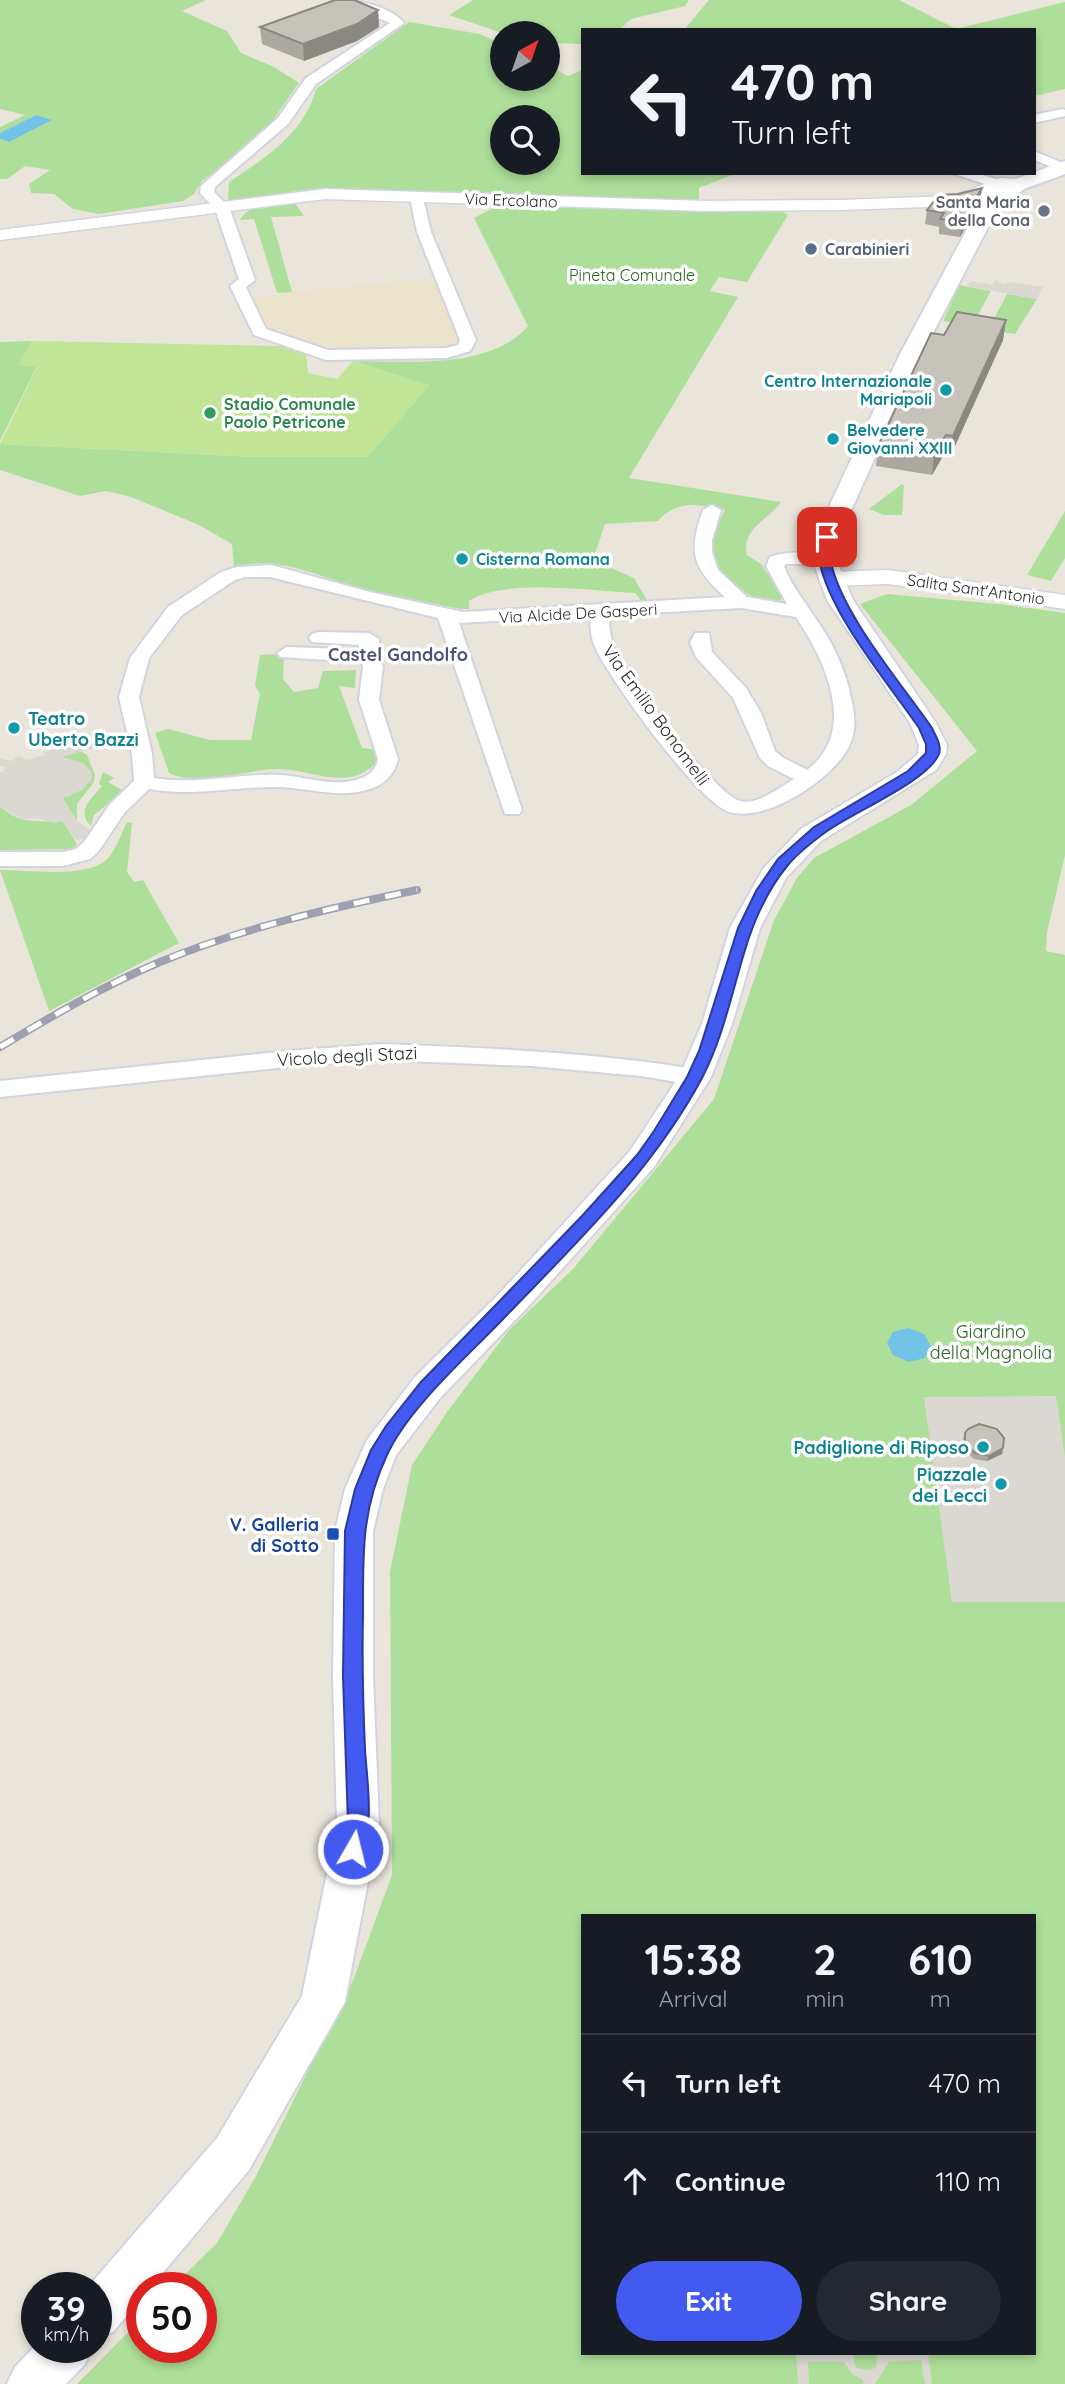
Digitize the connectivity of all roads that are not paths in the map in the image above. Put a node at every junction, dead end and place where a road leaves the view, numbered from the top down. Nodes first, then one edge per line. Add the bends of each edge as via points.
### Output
1 (340, 0) edge
2 (1062, 113) dead end
3 (1036, 118) edge
4 (1036, 156) edge
5 (1064, 168) edge
6 (965, 175) edge
7 (998, 184) junction
8 (1020, 184) junction
9 (418, 197) junction
10 (222, 207) junction
11 (0, 235) edge
12 (712, 510) dead end
13 (888, 578) junction
14 (831, 579) junction
15 (741, 602) junction
16 (1065, 602) edge
17 (600, 612) junction
18 (801, 612) junction
19 (447, 616) junction
20 (702, 637) dead end
21 (319, 638) dead end
22 (287, 653) dead end
23 (368, 656) junction
24 (809, 778) junction
25 (144, 782) junction
26 (512, 810) dead end
27 (0, 859) edge
28 (695, 1077) junction
29 (0, 1089) edge
30 (112, 2296) edge
31 (52, 2363) edge
32 (32, 2384) edge

1 - 10 street via 390,16 397,24 311,82 283,121 212,180 207,193
2 - 3 street
4 - 5 street
5 - 8 main road
6 - 7 street
7 - 8 street, Via Ercolano
7 - 9 street, Via Ercolano via 955,201 851,204 706,206
8 - 14 main road via 989,206 910,356 837,511 825,546
9 - 10 street, Via Ercolano via 325,194
9 - 10 street via 424,233 468,340 456,352 326,355 260,332 238,286 247,279
10 - 11 street, Via Ercolano
12 - 15 street via 702,555 713,575
13 - 14 street, Salita Sant'Antonio
13 - 14 street, Salita Sant'Antonio
13 - 16 street, Salita Sant'Antonio
14 - 18 street via 783,558 775,563
14 - 28 main road via 852,622 923,723 932,754 907,778 804,840 779,867 745,928 717,1024
15 - 17 street, Via Alcide De Gasperi
15 - 18 street, Via Alcide De Gasperi
17 - 19 street, Via Alcide De Gasperi via 473,619
17 - 24 street, Via Emilio Bonomelli via 601,638 609,655 719,799 730,806 749,808
18 - 24 street, Via Emilio Bonomelli via 827,658 845,716 839,751
19 - 25 street, Via Alcide De Gasperi via 271,571 252,569 228,576 175,611 140,658 129,697
19 - 26 street
20 - 24 street via 703,653 744,699 766,754
21 - 23 street via 369,639
22 - 23 street
23 - 25 street via 373,666 369,700 388,759 386,770 369,782 342,787 276,781 182,788
25 - 27 street via 117,808 83,854 63,859
28 - 29 street, Vicolo degli Stazi via 531,1058 382,1052
28 - 30 main road via 642,1159 428,1387 380,1450 354,1531 358,1824 323,2002 233,2154
31 - 32 main road

